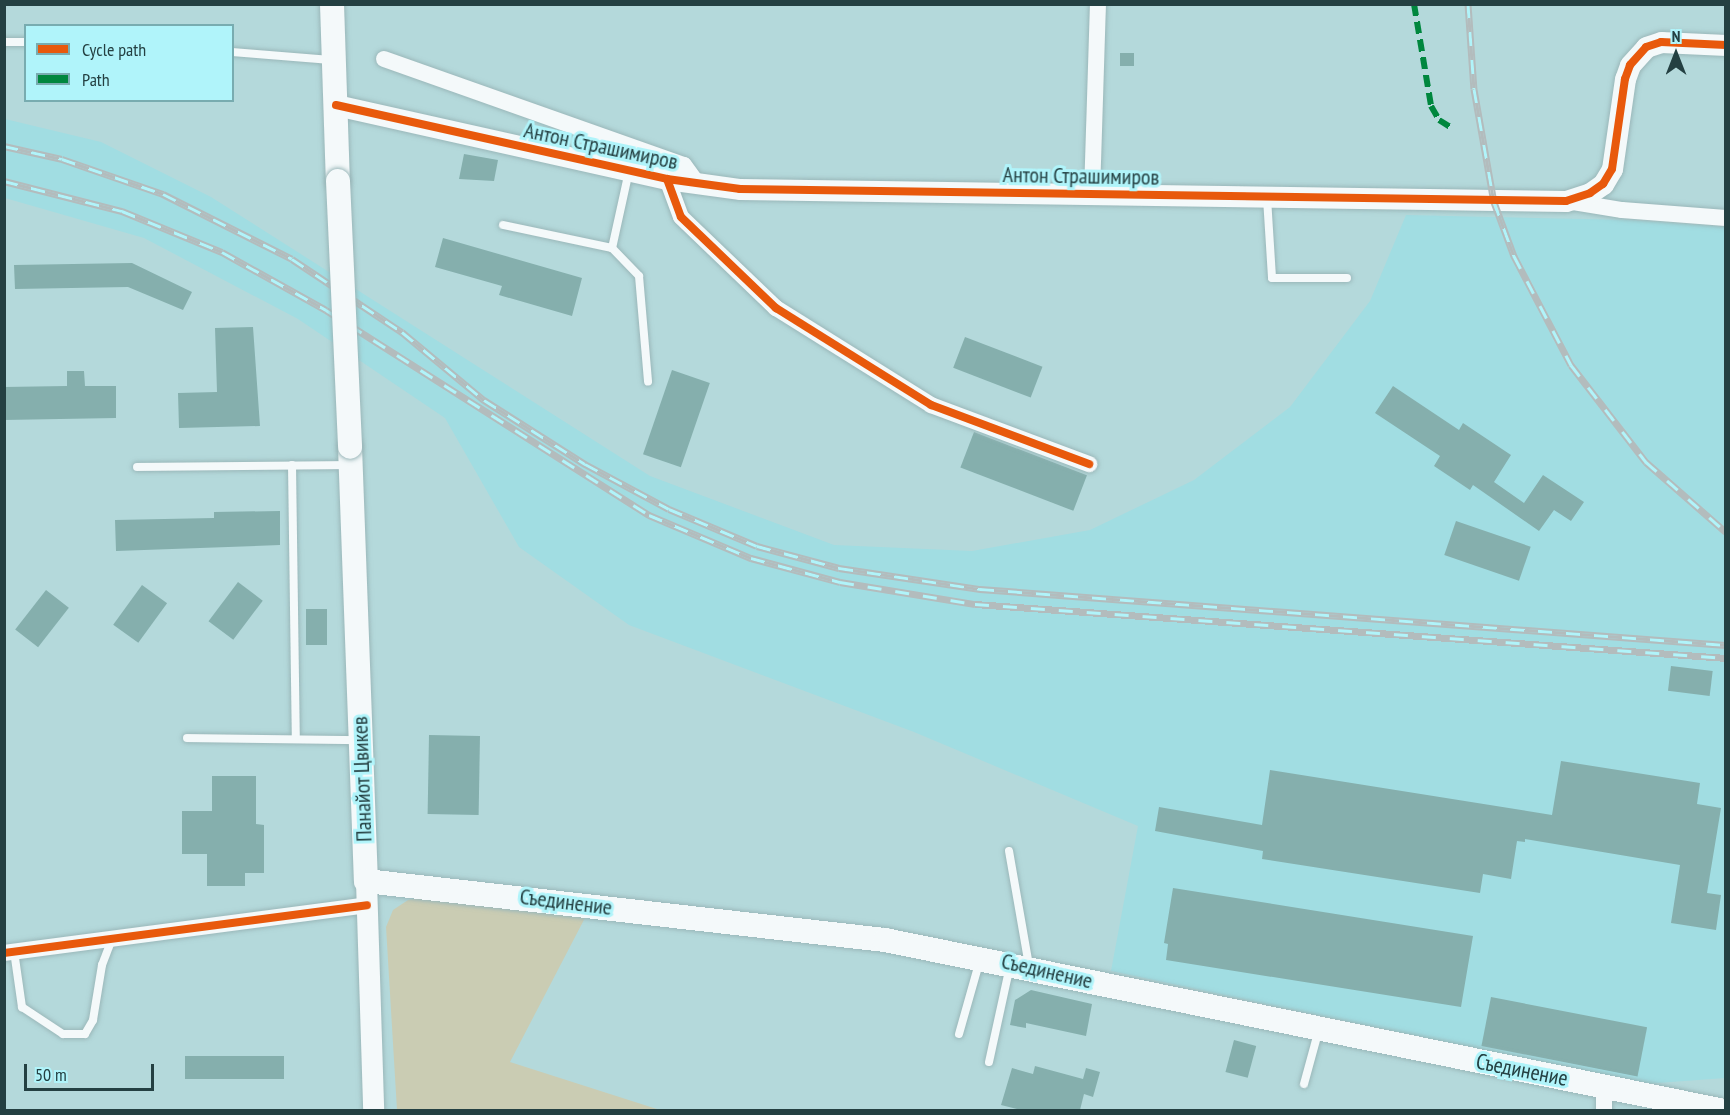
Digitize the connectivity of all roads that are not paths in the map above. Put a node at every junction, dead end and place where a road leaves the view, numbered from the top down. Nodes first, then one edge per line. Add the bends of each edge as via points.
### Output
1 (332, 4) edge
2 (1098, 4) edge
3 (4, 42) edge
4 (24, 42) edge
5 (1725, 45) edge
6 (234, 52) edge
7 (384, 59) dead end
8 (334, 61) junction
9 (336, 105) junction
10 (629, 170) junction
11 (667, 179) junction
12 (698, 184) junction
13 (1092, 194) junction
14 (1267, 198) junction
15 (1566, 201) junction
16 (1725, 218) edge
17 (503, 225) dead end
18 (612, 248) junction
19 (1347, 278) dead end
20 (648, 382) dead end
21 (350, 456) junction
22 (1089, 464) dead end
23 (292, 465) junction
24 (136, 468) dead end
25 (187, 738) dead end
26 (296, 739) junction
27 (361, 740) junction
28 (1009, 851) dead end
29 (366, 882) junction
30 (367, 905) junction
31 (112, 939) junction
32 (9, 951) edge
33 (981, 957) junction
34 (1020, 965) junction
35 (1319, 1029) junction
36 (959, 1034) dead end
37 (989, 1062) dead end
38 (1304, 1084) dead end
39 (1604, 1086) junction
40 (372, 1110) edge
41 (1604, 1110) edge
42 (1719, 1110) edge

1 - 8 main road, Панайот Цвикев
2 - 13 street
3 - 4 lane
5 - 15 street, Антон Страшимиров via 1661,42 1646,47 1630,64 1625,78 1612,170 1603,184 1590,193
6 - 8 lane
7 - 12 street via 684,165
8 - 9 main road, Панайот Цвикев
9 - 10 street, Антон Страшимиров
9 - 21 main road, Панайот Цвикев, bridge
10 - 11 street, Антон Страшимиров
10 - 18 lane
11 - 12 street, Антон Страшимиров
11 - 22 street via 681,218 776,308 931,405
12 - 13 street, Антон Страшимиров via 740,189
13 - 14 street, Антон Страшимиров
14 - 15 street, Антон Страшимиров
14 - 19 lane via 1272,278
15 - 16 street
17 - 18 lane
18 - 20 lane via 639,276
21 - 23 lane
21 - 27 main road, Панайот Цвикев
23 - 24 lane
23 - 26 lane
25 - 26 lane
26 - 27 lane
27 - 29 main road, Панайот Цвикев
28 - 34 lane
29 - 30 street, Панайот Цвикев
29 - 33 main road, Съединение via 885,940
30 - 31 street
30 - 40 street, Панайот Цвикев
31 - 32 street
31 - 32 lane via 102,965 93,1020 85,1034 63,1034 22,1007
33 - 34 main road, Съединение
33 - 36 lane
34 - 35 main road, Съединение
34 - 37 lane
35 - 38 lane
35 - 39 main road, Съединение
39 - 41 street
39 - 42 main road, Съединение

